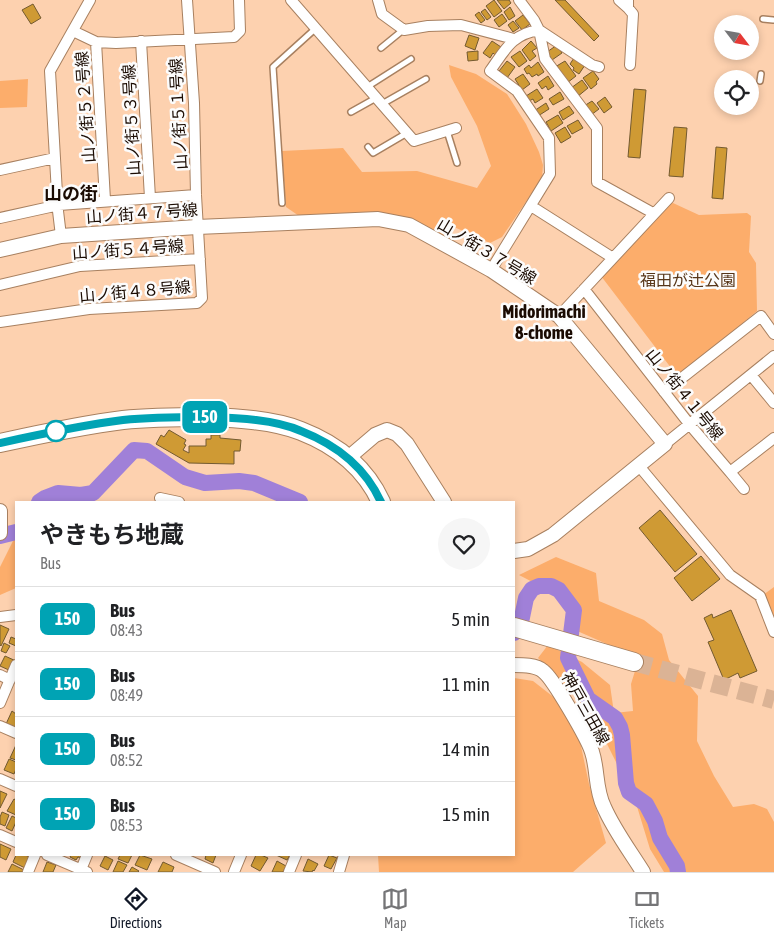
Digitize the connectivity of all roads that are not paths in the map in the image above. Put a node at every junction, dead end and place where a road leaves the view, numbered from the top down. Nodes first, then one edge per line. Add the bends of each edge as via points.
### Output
1 (90, 0) edge
2 (186, 0) edge
3 (239, 0) edge
4 (291, 0) edge
5 (378, 0) edge
6 (519, 0) edge
7 (618, 0) edge
8 (628, 4) edge
9 (763, 19) dead end
10 (773, 20) dead end
11 (316, 29) junction
12 (404, 30) junction
13 (539, 30) junction
14 (73, 31) junction
15 (189, 38) junction
16 (514, 39) junction
17 (142, 41) junction
18 (96, 42) junction
19 (381, 48) dead end
20 (411, 59) dead end
21 (630, 65) dead end
22 (599, 67) dead end
23 (761, 74) dead end
24 (426, 79) dead end
25 (760, 81) dead end
26 (366, 87) junction
27 (379, 101) junction
28 (351, 112) dead end
29 (452, 129) joint
30 (406, 133) junction
31 (368, 147) dead end
32 (55, 158) junction
33 (457, 163) dead end
34 (0, 170) edge
35 (196, 195) junction
36 (150, 198) junction
37 (669, 198) dead end
38 (105, 200) junction
39 (282, 204) dead end
40 (58, 205) junction
41 (531, 206) junction
42 (653, 213) junction
43 (0, 218) edge
44 (287, 223) joint
45 (198, 227) junction
46 (61, 236) junction
47 (0, 250) edge
48 (612, 258) junction
49 (200, 259) junction
50 (491, 270) junction
51 (0, 285) edge
52 (584, 289) junction
53 (559, 316) junction
54 (0, 322) edge
55 (774, 334) edge
56 (774, 356) edge
57 (751, 375) junction
58 (664, 392) junction
59 (774, 403) edge
60 (690, 425) junction
61 (774, 438) edge
62 (0, 443) edge
63 (666, 444) junction
64 (348, 458) junction
65 (639, 466) junction
66 (730, 472) junction
67 (744, 489) dead end
68 (160, 498) dead end
69 (174, 501) edge
70 (380, 501) edge
71 (443, 501) edge
72 (0, 511) edge
73 (0, 533) edge
74 (515, 551) edge
75 (15, 616) edge
76 (0, 617) edge
77 (520, 629) edge
78 (774, 632) edge
79 (634, 662) tunnel mouth
80 (515, 665) edge
81 (15, 668) edge
82 (0, 675) edge
83 (10, 680) junction
84 (0, 703) edge
85 (0, 726) edge
86 (15, 733) edge
87 (0, 779) edge
88 (15, 786) edge
89 (0, 835) edge
90 (15, 842) edge
91 (35, 856) edge
92 (49, 856) edge
93 (87, 856) edge
94 (178, 856) edge
95 (241, 856) edge
96 (296, 856) edge
97 (344, 856) edge
98 (82, 871) edge
99 (28, 872) edge
100 (215, 872) edge
101 (234, 872) edge
102 (289, 872) edge
103 (339, 872) edge
104 (643, 872) edge

1 - 14 street
2 - 15 street, 山ノ街５１号線
3 - 15 street via 240,31 234,37
4 - 11 street
5 - 12 street via 382,14
6 - 13 street
7 - 8 street
8 - 21 street via 633,14
9 - 10 lane
11 - 26 street
11 - 39 lane via 273,67
12 - 16 street via 461,25
12 - 19 lane
13 - 16 street via 526,32
13 - 22 street
13 - 42 street via 545,59 597,128 597,182
14 - 18 street
14 - 32 street via 50,71
15 - 17 street
15 - 35 street, 山ノ街５１号線
16 - 41 street via 490,71 517,92 549,138 550,174
17 - 18 street
17 - 36 street, 山ノ街５３号線
18 - 38 street, 山ノ街５２号線
20 - 26 lane
23 - 25 lane
24 - 27 lane
26 - 27 street
27 - 28 lane
27 - 30 street
29 - 30 street via 414,141
29 - 33 lane
30 - 31 lane via 373,153
32 - 34 street
32 - 40 street
35 - 36 street
35 - 45 street, 山ノ街５１号線
36 - 38 street
37 - 42 street
38 - 40 street
40 - 43 street
40 - 46 street
41 - 48 street
41 - 50 street
42 - 48 street
44 - 45 street, 山ノ街４７号線
44 - 50 street, 山ノ街３７号線 via 392,221 409,225
45 - 46 street, 山ノ街４７号線
45 - 49 street, 山ノ街４８号線
46 - 47 street, 山ノ街４７号線
48 - 52 street
49 - 51 street, 山ノ街５４号線 via 80,266
49 - 54 street, 山ノ街４８号線 via 202,298 197,303 89,309
50 - 53 street, 山ノ街３７号線
52 - 53 street
52 - 58 street, 山ノ街４１号線
53 - 63 street, 山ノ街３７号線
55 - 58 street via 761,316
56 - 57 street
57 - 59 street
57 - 60 street
58 - 60 street, 山ノ街４１号線
60 - 63 street
60 - 66 street, 山ノ街４１号線
61 - 66 street
62 - 64 highway via 125,420 224,418 299,430
63 - 65 street
64 - 70 highway via 364,472
64 - 71 street via 375,435 386,430 397,434
65 - 74 street via 553,535 528,549
65 - 78 street via 730,575 760,596
66 - 67 street, 山ノ街４１号線
68 - 69 street
72 - 73 street
75 - 76 street
77 - 79 highway
80 - 104 street, 神戸三田線 via 543,670 555,683 592,749 597,791 604,808
81 - 83 street
82 - 83 street
83 - 84 street
85 - 86 street
87 - 88 street
89 - 90 street
91 - 99 street
92 - 98 street
93 - 98 street
94 - 100 street
95 - 101 street
96 - 102 street
97 - 103 street

